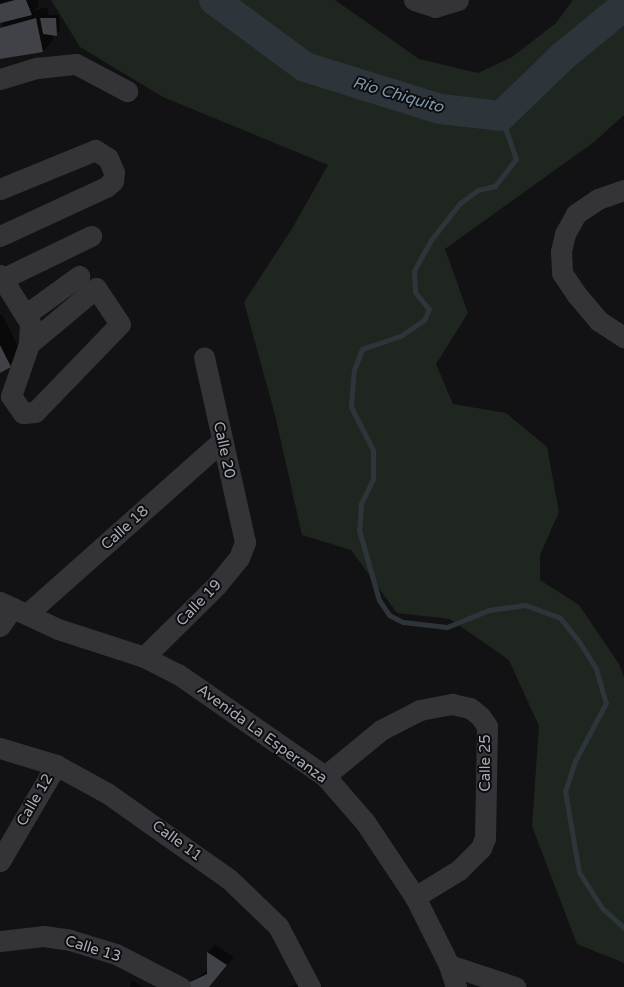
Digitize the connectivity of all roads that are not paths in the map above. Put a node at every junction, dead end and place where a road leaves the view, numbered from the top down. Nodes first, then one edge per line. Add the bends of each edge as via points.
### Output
1 (414, 0) edge
2 (458, 0) edge
3 (0, 79) edge
4 (127, 91) dead end
5 (0, 188) edge
6 (624, 190) edge
7 (0, 236) edge
8 (91, 236) dead end
9 (78, 276) dead end
10 (1, 277) edge
11 (104, 298) junction
12 (25, 315) junction
13 (624, 337) edge
14 (29, 344) junction
15 (204, 357) dead end
16 (21, 367) junction
17 (222, 441) junction
18 (245, 542) joint
19 (13, 608) edge
20 (0, 626) edge
21 (144, 657) junction
22 (0, 748) edge
23 (56, 765) junction
24 (325, 776) junction
25 (0, 860) edge
26 (415, 897) junction
27 (0, 941) edge
28 (449, 965) junction
29 (180, 987) edge
30 (310, 987) edge
31 (456, 987) edge
32 (515, 987) edge

1 - 2 street via 436,7
3 - 4 street via 37,68 76,64
5 - 7 street via 95,150 108,158 114,172 113,181 106,187
6 - 13 street via 598,199 576,214 564,234 561,252 562,273 577,295 599,321
8 - 10 street
9 - 12 street
10 - 12 street
11 - 14 street via 96,288
11 - 16 street
11 - 16 street via 120,326 35,412 29,414 17,407 11,396
12 - 14 street via 30,323
14 - 16 street
15 - 17 street, Calle 20
17 - 18 street, Calle 20
17 - 19 street, Calle 18
18 - 21 street, Calle 19 via 239,558 216,586
19 - 20 street, Calle 18
19 - 21 street, Avenida La Esperanza via 58,629
21 - 24 street, Avenida La Esperanza via 178,674
22 - 23 street, Calle 11
23 - 25 street, Calle 12
23 - 30 street, Calle 11 via 159,827 229,879 278,926
24 - 26 street, Avenida La Esperanza via 365,822
24 - 26 street, Calle 25 via 381,730 420,710 452,704 470,708 480,716 487,726 485,838 482,848 458,870
26 - 28 street, Avenida La Esperanza
27 - 29 street, Calle 13 via 43,936 70,940 116,954
28 - 31 street, Avenida La Esperanza
28 - 32 street

